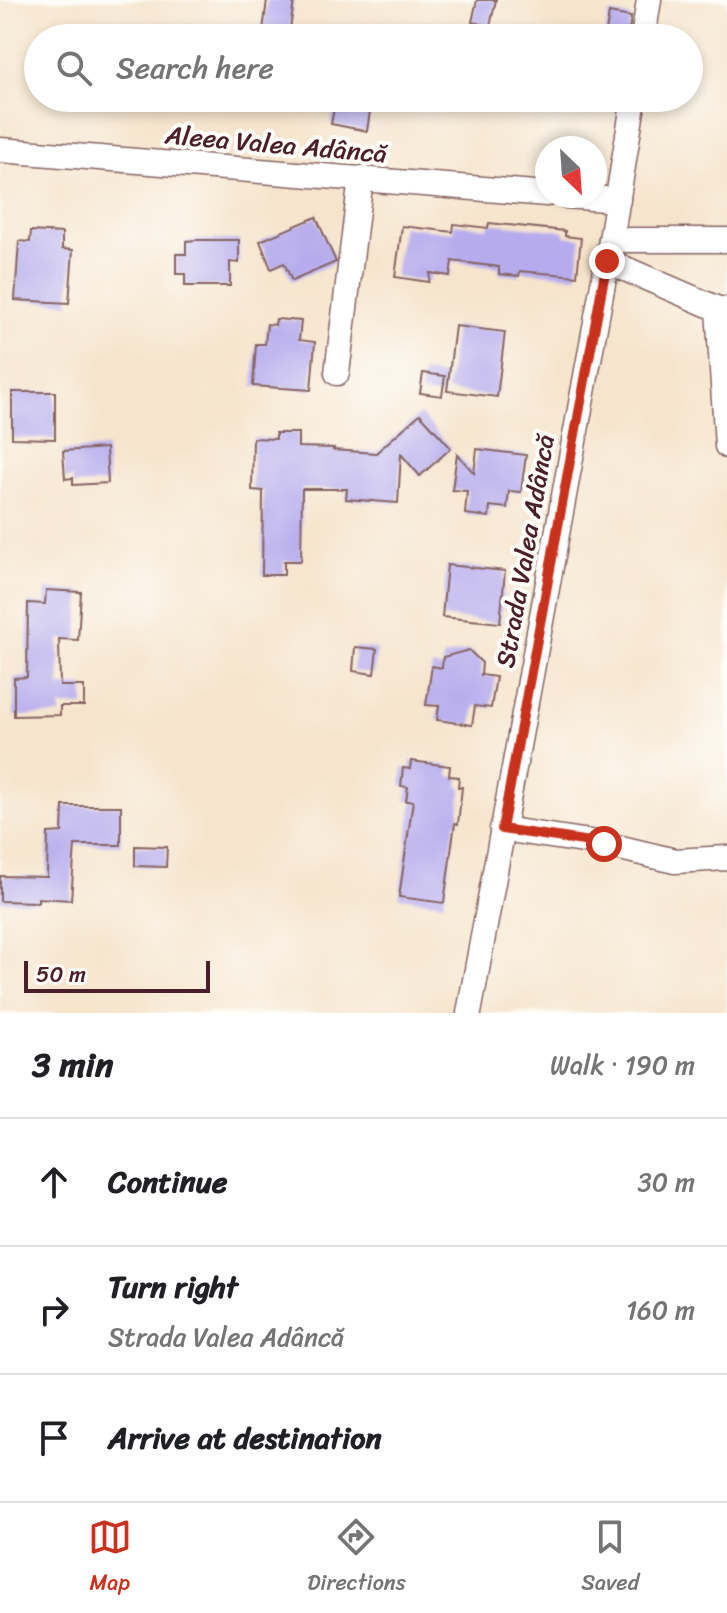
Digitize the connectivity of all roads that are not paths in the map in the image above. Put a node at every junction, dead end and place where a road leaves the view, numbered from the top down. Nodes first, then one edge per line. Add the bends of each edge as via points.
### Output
1 (649, 0) edge
2 (645, 24) edge
3 (632, 112) edge
4 (0, 150) edge
5 (361, 178) junction
6 (535, 193) edge
7 (607, 199) edge
8 (618, 200) junction
9 (727, 240) edge
10 (609, 250) junction
11 (723, 310) edge
12 (337, 373) dead end
13 (727, 446) edge
14 (502, 829) junction
15 (727, 858) edge
16 (469, 1013) edge

1 - 2 street
3 - 8 street, Strada Valea Adâncă
4 - 5 street, Aleea Valea Adâncă
5 - 6 street, Aleea Valea Adâncă
5 - 12 street
7 - 8 street
8 - 10 street, Strada Valea Adâncă
9 - 10 street
10 - 11 street
10 - 14 street, Strada Valea Adâncă
11 - 13 street
14 - 15 street via 675,861
14 - 16 street, Strada Valea Adâncă

